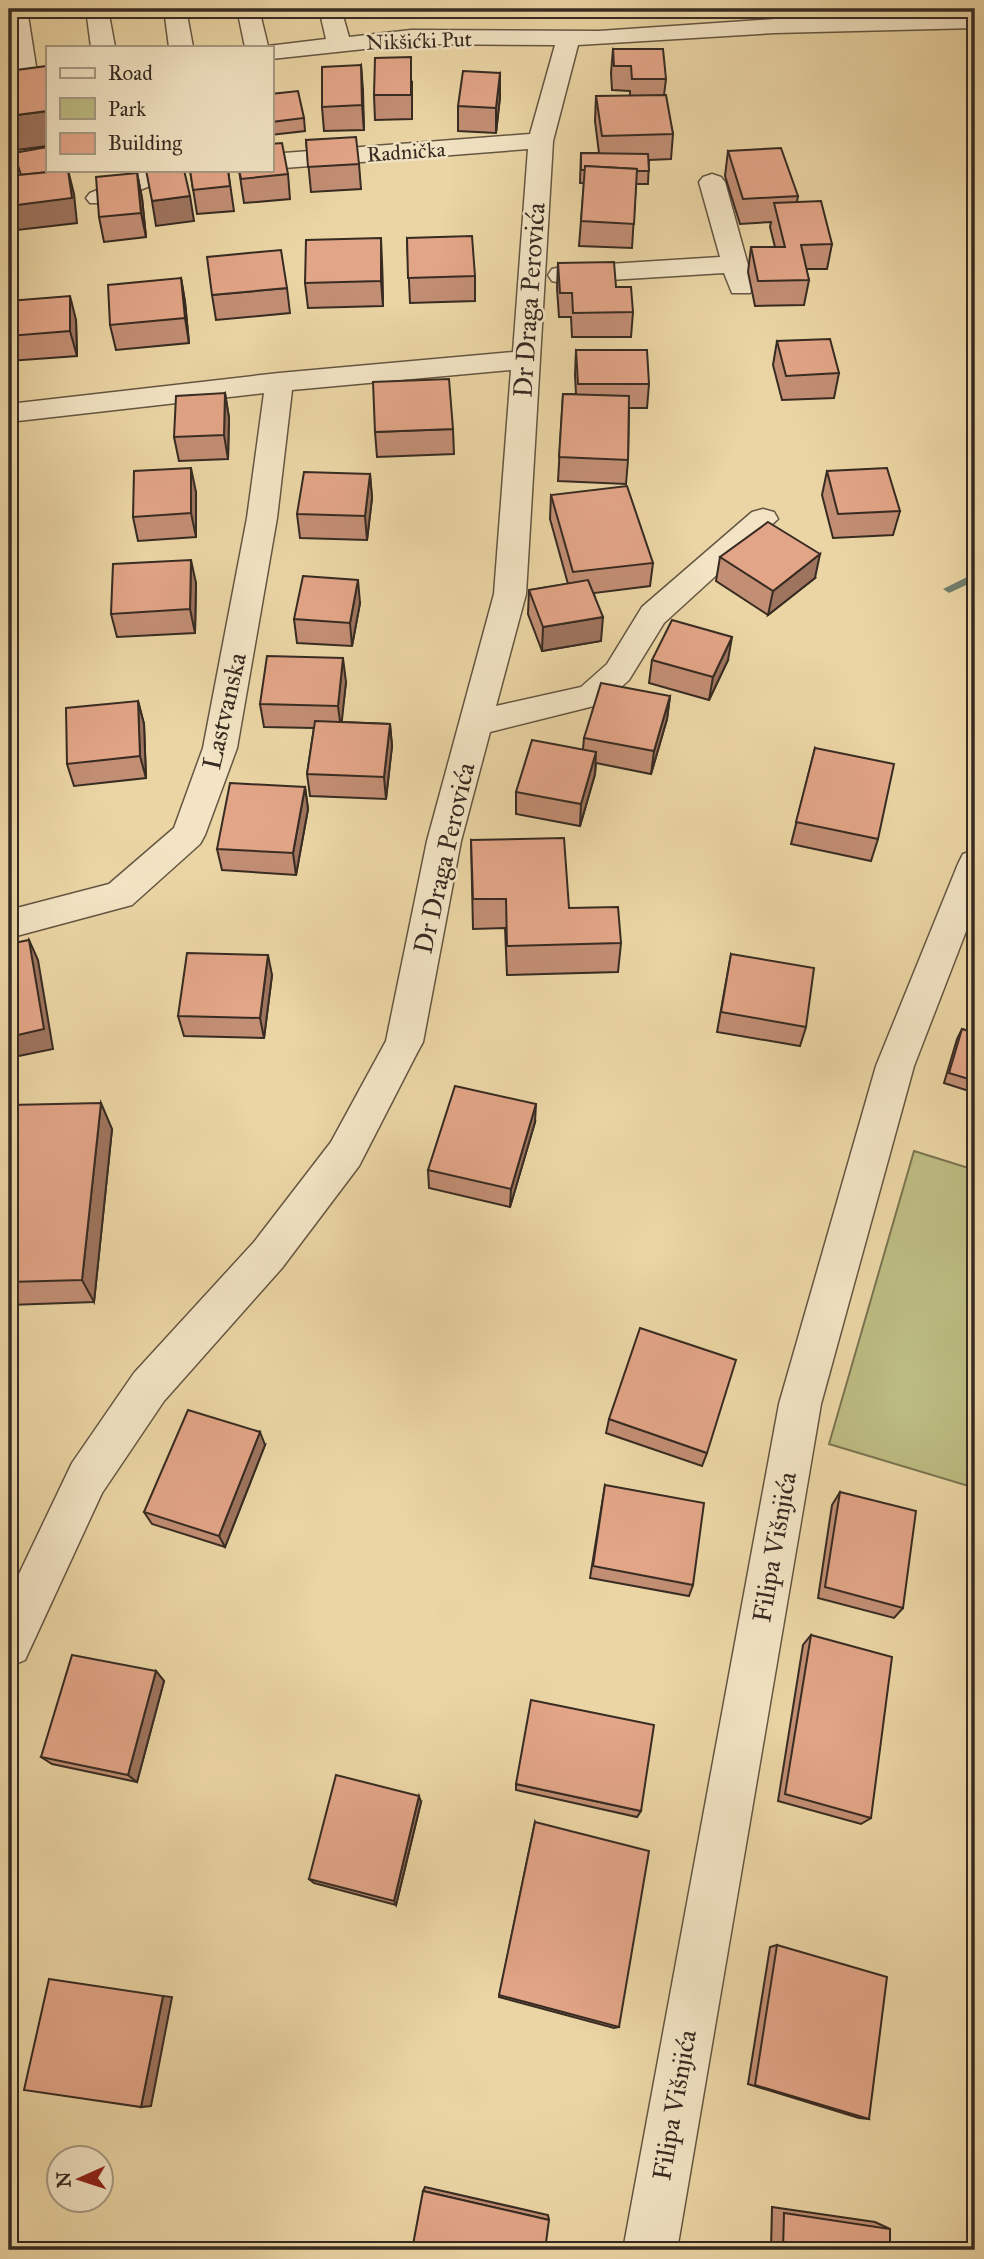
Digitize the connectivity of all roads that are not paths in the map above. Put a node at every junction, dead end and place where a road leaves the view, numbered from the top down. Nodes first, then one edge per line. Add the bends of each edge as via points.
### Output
1 (16, 9) edge
2 (97, 9) edge
3 (175, 9) edge
4 (248, 9) edge
5 (330, 9) edge
6 (500, 16) dead end
7 (975, 21) edge
8 (568, 39) junction
9 (340, 45) junction
10 (103, 46) edge
11 (181, 46) edge
12 (257, 46) edge
13 (273, 52) edge
14 (27, 79) edge
15 (541, 141) junction
16 (273, 162) edge
17 (163, 172) edge
18 (712, 182) dead end
19 (99, 198) edge
20 (531, 277) junction
21 (524, 360) junction
22 (279, 382) junction
23 (9, 413) edge
24 (763, 519) dead end
25 (476, 723) junction
26 (975, 863) edge
27 (9, 924) edge
28 (9, 1644) edge
29 (650, 2250) edge

1 - 14 street
2 - 10 street
3 - 11 street
4 - 12 street
5 - 9 street
6 - 8 street via 527,30
7 - 8 street
8 - 9 street, Nikšićki Put via 407,28
8 - 15 street, Dr Draga Perovića
9 - 13 street, Nikšićki Put
15 - 16 street, Radnička
15 - 20 street, Dr Draga Perovića
17 - 19 street
18 - 20 street via 739,276
20 - 21 street, Dr Draga Perovića
21 - 22 street
21 - 25 street, Dr Draga Perovića via 510,594
22 - 23 street
22 - 27 street, Lastvanska via 262,518 220,748 188,835 120,895
24 - 25 street via 653,615 604,687 591,696
25 - 28 street, Dr Draga Perovića via 444,841 404,1042 345,1154 268,1255 149,1387 87,1478
26 - 29 street, Filipa Višnjića via 895,1066 800,1404

